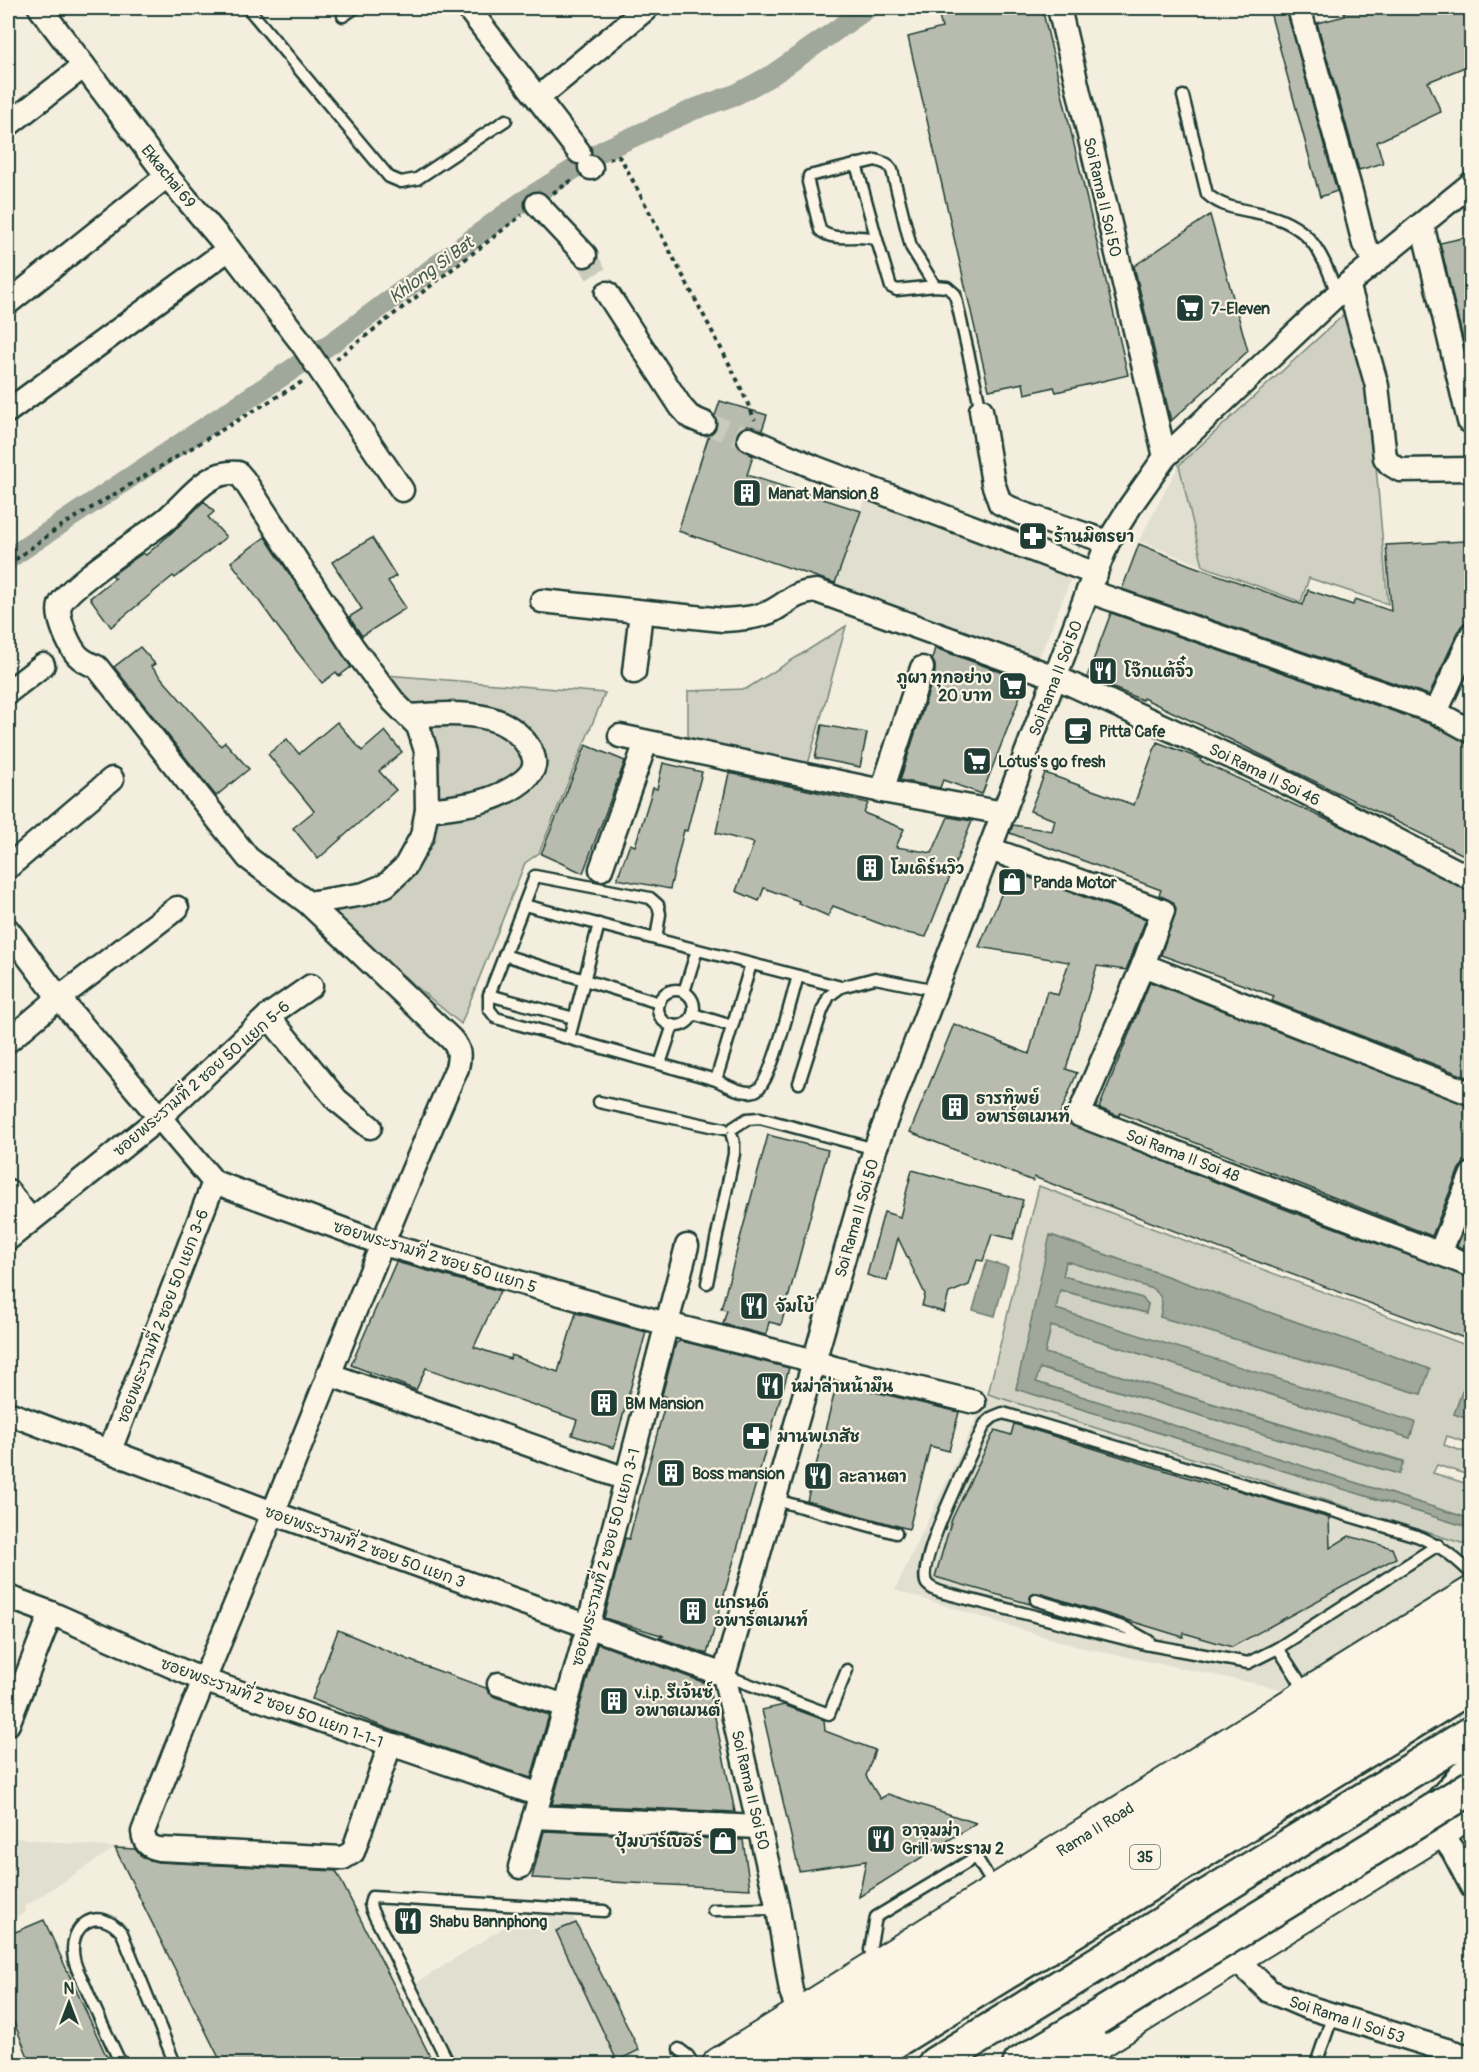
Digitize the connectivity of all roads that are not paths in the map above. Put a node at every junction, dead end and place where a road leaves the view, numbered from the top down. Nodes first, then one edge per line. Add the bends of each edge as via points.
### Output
1 (40, 8) edge
2 (248, 8) edge
3 (355, 8) edge
4 (647, 8) edge
5 (1059, 8) edge
6 (1299, 8) edge
7 (476, 10) edge
8 (343, 16) dead end
9 (84, 66) junction
10 (1183, 96) dead end
11 (537, 98) junction
12 (506, 120) dead end
13 (8, 125) edge
14 (586, 163) road end
15 (856, 164) junction
16 (167, 176) junction
17 (1472, 183) edge
18 (537, 204) road end
19 (1422, 224) junction
20 (877, 240) junction
21 (229, 249) junction
22 (585, 255) tunnel mouth
23 (1375, 261) junction
24 (935, 286) junction
25 (1343, 289) junction
26 (607, 293) tunnel mouth
27 (8, 303) edge
28 (981, 410) joint
29 (8, 411) edge
30 (1469, 421) dead end
31 (704, 423) tunnel mouth
32 (757, 442) tunnel mouth
33 (1165, 457) junction
34 (1472, 469) edge
35 (402, 490) dead end
36 (1108, 542) junction
37 (1092, 582) junction
38 (542, 601) dead end
39 (641, 612) junction
40 (1469, 645) edge
41 (42, 665) dead end
42 (922, 668) dead end
43 (634, 672) dead end
44 (1055, 677) junction
45 (8, 691) edge
46 (1436, 712) junction
47 (410, 716) junction
48 (1472, 732) edge
49 (620, 736) dead end
50 (646, 742) junction
51 (112, 779) dead end
52 (882, 791) junction
53 (428, 810) junction
54 (1004, 813) junction
55 (990, 849) junction
56 (8, 867) edge
57 (601, 869) dead end
58 (1472, 879) edge
59 (308, 903) junction
60 (524, 905) junction
61 (177, 908) dead end
62 (599, 924) junction
63 (8, 930) edge
64 (656, 939) junction
65 (698, 950) junction
66 (504, 955) junction
67 (751, 964) junction
68 (1143, 964) junction
69 (798, 976) junction
70 (585, 978) junction
71 (311, 986) dead end
72 (841, 987) junction
73 (936, 990) junction
74 (684, 992) junction
75 (489, 995) junction
76 (59, 998) junction
77 (659, 1003) junction
78 (693, 1014) junction
79 (268, 1016) junction
80 (574, 1018) junction
81 (673, 1025) junction
82 (732, 1026) junction
83 (569, 1038) junction
84 (8, 1041) edge
85 (660, 1064) junction
86 (716, 1080) junction
87 (799, 1083) dead end
88 (1472, 1094) edge
89 (599, 1102) dead end
90 (159, 1118) junction
91 (370, 1127) dead end
92 (730, 1131) junction
93 (875, 1149) junction
94 (1472, 1174) edge
95 (214, 1182) junction
96 (8, 1191) edge
97 (30, 1219) junction
98 (8, 1239) edge
99 (383, 1244) junction
100 (687, 1246) dead end
101 (1440, 1252) junction
102 (1472, 1266) edge
103 (707, 1283) dead end
104 (667, 1324) junction
105 (815, 1364) junction
106 (328, 1374) junction
107 (974, 1402) dead end
108 (8, 1413) edge
109 (110, 1450) junction
110 (626, 1479) junction
111 (776, 1500) junction
112 (273, 1513) junction
113 (896, 1533) dead end
114 (1438, 1545) junction
115 (1472, 1574) edge
116 (1472, 1593) edge
117 (8, 1597) edge
118 (1036, 1600) dead end
119 (51, 1613) junction
120 (588, 1626) junction
121 (1472, 1629) edge
122 (1162, 1648) junction
123 (1278, 1648) junction
124 (1472, 1649) edge
125 (847, 1670) dead end
126 (724, 1675) junction
127 (203, 1680) junction
128 (499, 1684) dead end
129 (1472, 1685) edge
130 (1304, 1695) junction
131 (565, 1706) junction
132 (8, 1724) edge
133 (1472, 1733) edge
134 (1472, 1744) edge
135 (390, 1745) junction
136 (1472, 1770) edge
137 (1472, 1787) edge
138 (537, 1806) junction
139 (1472, 1811) edge
140 (759, 1827) junction
141 (1454, 1846) edge
142 (1388, 1862) junction
143 (520, 1867) dead end
144 (1472, 1887) edge
145 (1010, 1898) junction
146 (778, 1909) junction
147 (712, 1910) dead end
148 (604, 1911) dead end
149 (1235, 1958) junction
150 (879, 1965) junction
151 (799, 2015) junction
152 (1333, 2015) junction
153 (679, 2049) dead end
154 (1472, 2058) edge
155 (121, 2064) edge
156 (175, 2064) edge
157 (449, 2064) edge
158 (693, 2064) edge
159 (719, 2064) edge
160 (763, 2064) edge
161 (818, 2064) edge
162 (857, 2064) edge
163 (934, 2064) edge
164 (949, 2064) edge
165 (1020, 2064) edge
166 (1064, 2064) edge
167 (1316, 2064) edge

1 - 9 street, Ekkachai 69
2 - 12 lane via 389,177 401,182 417,179
3 - 8 lane
4 - 11 street
5 - 33 street, Soi Rama II Soi 50
6 - 23 street via 1364,244
7 - 11 street
9 - 13 street
9 - 16 street, Ekkachai 69
10 - 25 lane via 1207,194 1222,204 1293,224 1313,242
11 - 14 street
15 - 20 lane
15 - 20 lane via 810,176 808,182 820,230 834,237 868,236
15 - 24 lane via 876,160 892,170 911,247
16 - 21 street, Ekkachai 69
16 - 27 street
17 - 19 street, Soi Rama II Soi 50
18 - 22 street
19 - 23 street, Soi Rama II Soi 50
19 - 30 street
20 - 24 lane via 891,287 897,290
21 - 29 street
21 - 35 street, Ekkachai 69 via 319,367
23 - 25 street, Soi Rama II Soi 50
24 - 28 lane via 947,287 955,294
25 - 33 street, Soi Rama II Soi 50
25 - 34 street via 1377,386 1385,458 1400,470
26 - 31 street via 681,407 690,417
28 - 36 street via 1000,503
32 - 37 street
33 - 36 street, Soi Rama II Soi 50
36 - 37 street, Soi Rama II Soi 50
37 - 44 street, Soi Rama II Soi 50
37 - 46 street
38 - 39 street, Soi Rama II Soi 46
39 - 43 street
39 - 44 street, Soi Rama II Soi 46 via 723,620 747,618 770,612 792,596 817,591
40 - 46 street
41 - 45 street
42 - 52 street
44 - 54 street, Soi Rama II Soi 50
44 - 58 street, Soi Rama II Soi 46 via 1275,777
46 - 48 street
47 - 53 street via 418,726 426,751
47 - 53 street via 486,717 502,722 523,739 535,757 531,774 509,792 476,803
47 - 59 street via 394,702 354,650 238,473 228,471 207,480 165,520 75,587 60,605 65,634 81,661 97,668 248,858
49 - 50 street
50 - 52 street
50 - 57 street
51 - 56 street
52 - 54 street
53 - 59 street via 414,852 386,885 364,894
54 - 55 street, Soi Rama II Soi 50
55 - 68 street, Soi Rama II Soi 48 via 1163,911
55 - 73 street, Soi Rama II Soi 50
59 - 99 street via 458,1046 457,1068
60 - 62 lane
60 - 64 lane via 535,876 635,894 658,905
60 - 66 lane
61 - 76 street
62 - 64 lane
62 - 70 lane
63 - 76 street, ซอยพระรามที่ 2 ซอย 50 แยก 5
64 - 65 lane
65 - 67 lane
65 - 74 lane
66 - 70 lane
66 - 75 lane
67 - 69 lane
67 - 82 lane
68 - 88 street
68 - 101 street, Soi Rama II Soi 48 via 1078,1115
69 - 72 lane
69 - 86 lane via 771,1069 761,1089 744,1092
70 - 77 lane
70 - 80 lane
71 - 79 street, ซอยพระรามที่ 2 ซอย 50 แยก 5-6
72 - 73 lane via 875,978
72 - 87 lane via 829,996 822,1011
73 - 93 street, Soi Rama II Soi 50
74 - 77 lane via 671,991
74 - 78 lane via 693,1000
75 - 80 lane
75 - 83 lane via 489,1009 496,1018
76 - 84 street
76 - 90 street, ซอยพระรามที่ 2 ซอย 50 แยก 5
77 - 81 lane via 662,1019
78 - 81 lane via 686,1023
78 - 82 lane
79 - 90 street, ซอยพระรามที่ 2 ซอย 50 แยก 5-6
79 - 91 street via 337,1100
80 - 83 lane
81 - 85 lane
82 - 86 lane
83 - 85 lane
85 - 86 lane
89 - 92 lane
90 - 95 street, ซอยพระรามที่ 2 ซอย 50 แยก 5
90 - 97 street, ซอยพระรามที่ 2 ซอย 50 แยก 5-6
92 - 93 lane via 747,1119 760,1118
92 - 103 lane via 734,1154
93 - 105 street, Soi Rama II Soi 50
94 - 101 street
95 - 99 street, ซอยพระรามที่ 2 ซอย 50 แยก 5
95 - 109 street, ซอยพระรามที่ 2 ซอย 50 แยก 3-6
96 - 97 street
97 - 98 street, ซอยพระรามที่ 2 ซอย 50 แยก 5-6
99 - 104 street, ซอยพระรามที่ 2 ซอย 50 แยก 5
99 - 106 street
100 - 104 street, ซอยพระรามที่ 2 ซอย 50 แยก 3-1
101 - 102 street, Soi Rama II Soi 48
104 - 105 street, ซอยพระรามที่ 2 ซอย 50 แยก 5
104 - 110 street, ซอยพระรามที่ 2 ซอย 50 แยก 3-1
105 - 107 street, ซอยพระรามที่ 2 ซอย 50 แยก 5
105 - 111 street, Soi Rama II Soi 50
106 - 110 street
106 - 112 street
108 - 109 street, ซอยพระรามที่ 2 ซอย 50 แยก 3
109 - 112 street, ซอยพระรามที่ 2 ซอย 50 แยก 3
110 - 120 street, ซอยพระรามที่ 2 ซอย 50 แยก 3-1
111 - 113 lane
111 - 126 street, Soi Rama II Soi 50
112 - 120 street, ซอยพระรามที่ 2 ซอย 50 แยก 3
112 - 127 street
114 - 115 lane
114 - 122 lane via 1003,1413 993,1417 985,1424 934,1538 924,1573 927,1584 948,1594
114 - 123 lane
116 - 130 main road, Rama II Road
117 - 119 street, ซอยพระรามที่ 2 ซอย 50 แยก 1-1-1
118 - 122 lane via 1126,1628
119 - 127 street, ซอยพระรามที่ 2 ซอย 50 แยก 1-1-1
119 - 132 street
120 - 126 street, ซอยพระรามที่ 2 ซอย 50 แยก 3
120 - 131 street, ซอยพระรามที่ 2 ซอย 50 แยก 3-1
121 - 145 highway
122 - 123 lane via 1248,1664
123 - 130 lane
124 - 161 highway, 35
125 - 126 lane via 829,1714
126 - 140 street, Soi Rama II Soi 50
127 - 135 street, ซอยพระรามที่ 2 ซอย 50 แยก 1-1-1
127 - 135 street via 143,1832 151,1847 343,1858 353,1852
128 - 131 street
129 - 162 highway
130 - 145 main road, Rama II Road
131 - 138 street, ซอยพระรามที่ 2 ซอย 50 แยก 3-1
133 - 163 highway
134 - 164 highway
135 - 138 street, ซอยพระรามที่ 2 ซอย 50 แยก 1-1-1
136 - 142 highway
137 - 165 highway, bridge
138 - 140 street, ซอยพระรามที่ 2 ซอย 50 แยก 1-1-1
138 - 143 street, ซอยพระรามที่ 2 ซอย 50 แยก 3-1
139 - 141 main road
140 - 146 street, Soi Rama II Soi 50
141 - 142 main road
141 - 144 street
142 - 149 main road
145 - 150 main road, Rama II Road
145 - 150 lane via 976,1857 876,1917 870,1950
145 - 160 highway
146 - 147 lane
146 - 151 street, Soi Rama II Soi 50 via 791,1991
148 - 157 lane via 372,1897 372,1911
149 - 152 street, Soi Rama II Soi 53 via 1269,1991
149 - 166 main road
150 - 151 main road, Rama II Road
151 - 159 main road, Rama II Road
152 - 154 street, Soi Rama II Soi 53
152 - 167 lane
153 - 158 lane
155 - 156 lane via 74,1961 74,1935 81,1926 97,1918 110,1921 122,1933

